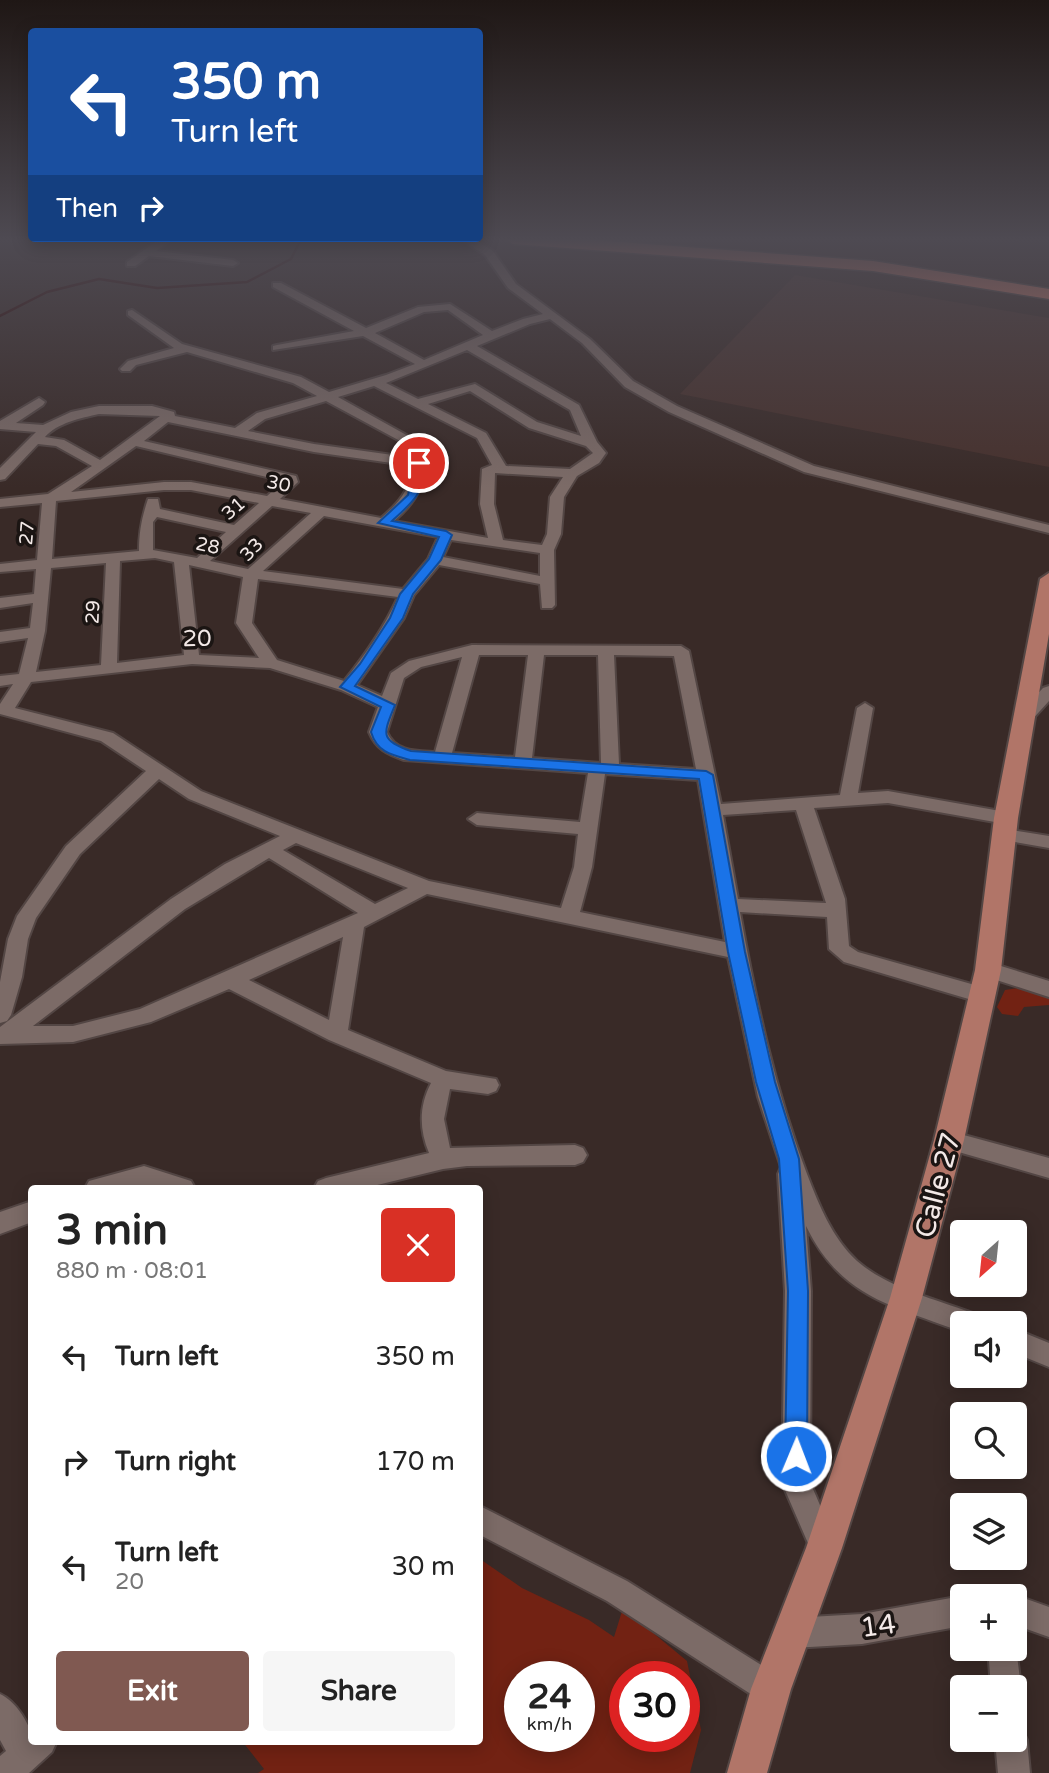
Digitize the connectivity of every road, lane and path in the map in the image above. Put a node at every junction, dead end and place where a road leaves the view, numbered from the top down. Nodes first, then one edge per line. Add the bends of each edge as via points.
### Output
1 (145, 322) edge
2 (347, 322) edge
3 (392, 322) edge
4 (471, 322) edge
5 (525, 322) edge
6 (558, 322) edge
7 (367, 332) junction
8 (490, 335) junction
9 (467, 345) junction
10 (277, 348) dead end
11 (185, 349) junction
12 (424, 364) junction
13 (126, 369) dead end
14 (375, 382) junction
15 (329, 395) junction
16 (39, 402) dead end
17 (417, 403) junction
18 (167, 416) junction
19 (1, 425) edge
20 (45, 429) junction
21 (237, 433) junction
22 (35, 440) junction
23 (133, 442) junction
24 (591, 443) junction
25 (419, 463) junction
26 (101, 466) junction
27 (501, 469) junction
28 (572, 473) junction
29 (0, 476) edge
30 (153, 488) junction
31 (49, 499) junction
32 (269, 502) junction
33 (0, 503) edge
34 (153, 512) junction
35 (319, 513) junction
36 (383, 523) junction
37 (1049, 529) edge
38 (237, 530) junction
39 (446, 535) junction
40 (497, 544) junction
41 (547, 550) junction
42 (146, 555) junction
43 (113, 557) junction
44 (181, 558) junction
45 (435, 560) junction
46 (201, 562) junction
47 (43, 564) junction
48 (0, 568) edge
49 (251, 574) junction
50 (1049, 579) edge
51 (545, 580) junction
52 (407, 594) junction
53 (39, 598) junction
54 (0, 603) edge
55 (547, 605) dead end
56 (35, 632) junction
57 (0, 637) edge
58 (472, 650) junction
59 (537, 650) junction
60 (606, 651) junction
61 (192, 659) junction
62 (271, 663) junction
63 (109, 668) junction
64 (27, 677) junction
65 (0, 681) edge
66 (347, 687) junction
67 (1043, 692) edge
68 (388, 705) junction
69 (865, 708) dead end
70 (2, 710) edge
71 (442, 759) junction
72 (523, 764) junction
73 (603, 769) junction
74 (158, 770) junction
75 (706, 775) junction
76 (848, 799) junction
77 (803, 803) junction
78 (713, 810) junction
79 (477, 819) dead end
80 (1005, 826) junction
81 (587, 829) junction
82 (296, 835) junction
83 (1049, 842) edge
84 (270, 850) junction
85 (425, 887) junction
86 (729, 905) junction
87 (835, 910) junction
88 (374, 913) junction
89 (569, 916) junction
90 (355, 923) junction
91 (737, 952) junction
92 (230, 980) junction
93 (985, 982) junction
94 (1049, 989) edge
95 (2, 1031) edge
96 (337, 1034) junction
97 (444, 1079) junction
98 (488, 1085) dead end
99 (950, 1140) junction
100 (575, 1156) dead end
101 (443, 1159) junction
102 (789, 1159) junction
103 (1049, 1168) edge
104 (106, 1185) edge
105 (172, 1185) edge
106 (338, 1185) edge
107 (28, 1212) edge
108 (0, 1223) edge
109 (906, 1298) junction
110 (950, 1315) edge
111 (1027, 1346) edge
112 (1049, 1355) edge
113 (483, 1522) edge
114 (824, 1549) junction
115 (950, 1613) edge
116 (1027, 1614) edge
117 (1049, 1622) edge
118 (792, 1633) junction
119 (771, 1689) junction
120 (0, 1710) edge
121 (1012, 1752) edge
122 (24, 1756) edge
123 (747, 1773) edge
124 (1014, 1773) edge

1 - 11 street
2 - 7 street
3 - 7 street
4 - 8 street
5 - 8 street
6 - 37 street via 586,341 629,384 758,449 822,473
7 - 10 street
7 - 12 street
8 - 9 street
9 - 12 street
9 - 24 street via 575,408
11 - 13 street via 132,363
11 - 15 street via 275,372
12 - 14 street
14 - 15 street
14 - 17 street
15 - 21 street via 261,416
15 - 25 street via 422,447
16 - 19 street
17 - 24 street via 471,387 533,425
17 - 27 street via 482,436
18 - 20 street via 152,410 100,410
18 - 21 street
18 - 23 street, 27
19 - 20 street
20 - 22 street
21 - 25 street
22 - 26 street via 59,443
22 - 29 street
23 - 26 street, 27
23 - 32 street, 31 via 287,477 291,482
24 - 28 street via 600,453
25 - 36 street via 413,496
26 - 31 street, 27
27 - 28 street
27 - 40 street via 489,469 487,503
28 - 41 street via 557,497 554,534
30 - 31 street, 30
30 - 32 street, 30 via 191,486
30 - 34 street
31 - 33 street, 30
31 - 47 street, 27
32 - 35 street, 30
32 - 38 street, 31
34 - 38 street
34 - 42 street via 146,522
35 - 36 street, 30
35 - 49 street, 33
36 - 39 street, 30
38 - 46 street, 31
39 - 40 street, 30
39 - 45 street
40 - 41 street, 30
41 - 51 street
42 - 43 street, 28
42 - 44 street, 28
43 - 47 street, 28
43 - 63 street, 29
44 - 46 street, 28
44 - 61 street
45 - 51 street
45 - 52 street
46 - 49 street, 28
47 - 48 street, 28
47 - 53 street, 27
49 - 52 street, 28
49 - 62 street, 33 via 244,623
50 - 67 main road, Calle 27
51 - 55 street
52 - 66 street via 396,618
53 - 54 street
53 - 56 street, 27
56 - 57 street
56 - 64 street, 27
58 - 59 street
58 - 68 street via 404,670 397,676
58 - 71 street
59 - 60 street
59 - 72 street
60 - 73 street
60 - 75 street via 681,652
61 - 62 street, 20
61 - 63 street, 20
62 - 66 street, 20
63 - 64 street, 20
64 - 65 street, 20
64 - 70 street, 27
66 - 68 street, 20
67 - 80 main road, Calle 27 via 1023,719
68 - 71 street via 378,732 388,749
69 - 76 street
70 - 74 street via 107,737
71 - 72 street
72 - 73 street
73 - 75 street
73 - 81 street
74 - 82 street via 195,795
74 - 95 street via 73,850 27,916 18,939
75 - 78 street
76 - 77 street
76 - 80 street via 888,797
77 - 78 street
77 - 87 street
78 - 86 street
79 - 81 street
80 - 83 street
80 - 93 main road, Calle 27
81 - 89 street via 583,867
82 - 84 street
82 - 85 street
84 - 88 street
84 - 95 street via 178,904
85 - 88 street
85 - 89 street
86 - 87 street
86 - 91 street
87 - 93 street via 839,949 851,957
88 - 90 street
89 - 91 street
90 - 92 street
90 - 96 street
91 - 102 street via 765,1082
92 - 95 street via 144,1016 99,1029 73,1034
92 - 96 street
93 - 94 street
93 - 99 main road, Calle 27
96 - 97 street
97 - 98 street
97 - 101 street via 432,1111 433,1138
99 - 103 street
99 - 109 main road, Calle 27
100 - 101 street
101 - 106 street
102 - 109 street via 827,1245 851,1271
102 - 114 street via 798,1291 796,1483
104 - 105 street via 144,1177
107 - 108 street
109 - 110 street
109 - 114 main road, Calle 27
111 - 112 street
113 - 119 street via 617,1591
114 - 118 main road, Calle 27
115 - 118 street, 14 via 862,1629
116 - 117 street
118 - 119 main road, Calle 27
119 - 123 main road, Calle 27
120 - 122 street
121 - 124 street

